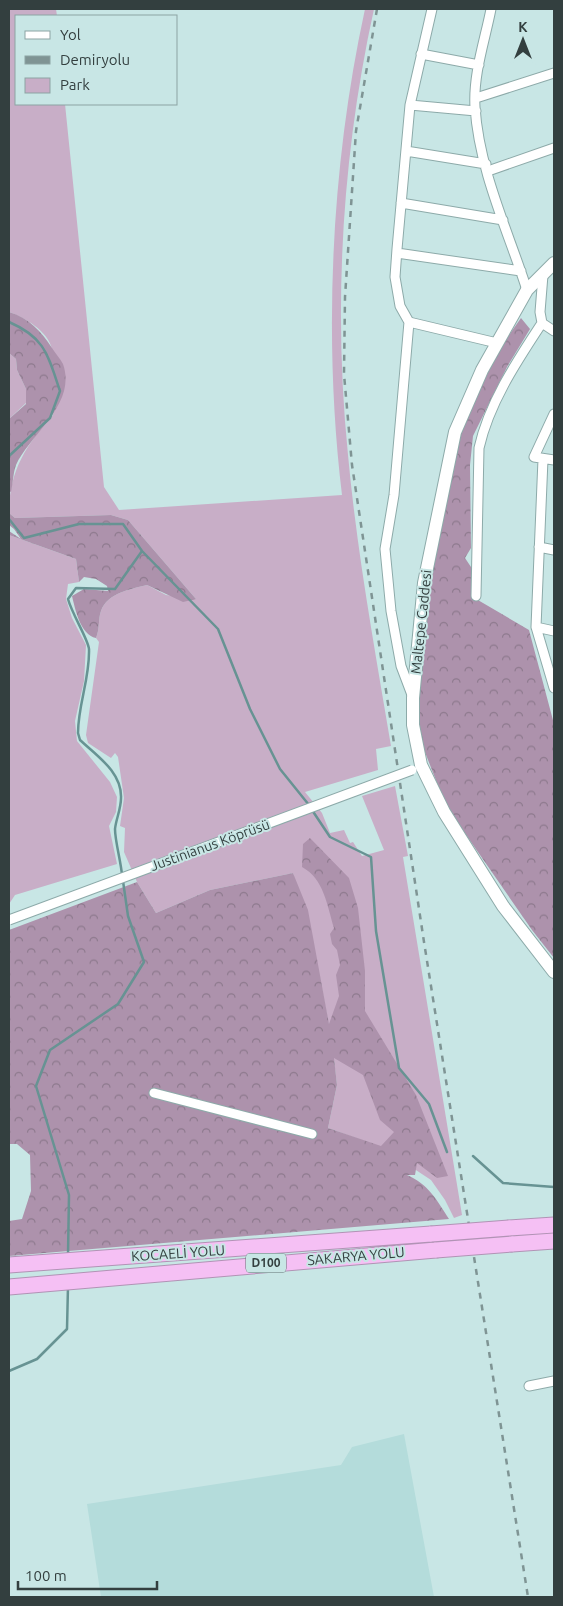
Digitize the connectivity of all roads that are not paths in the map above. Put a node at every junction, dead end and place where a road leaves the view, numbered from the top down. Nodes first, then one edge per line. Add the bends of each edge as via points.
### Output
1 (432, 9) edge
2 (491, 9) edge
3 (421, 54) junction
4 (479, 65) junction
5 (554, 73) edge
6 (476, 98) junction
7 (410, 105) junction
8 (476, 111) junction
9 (554, 148) edge
10 (406, 151) junction
11 (487, 167) junction
12 (401, 203) junction
13 (502, 220) junction
14 (397, 253) junction
15 (554, 263) edge
16 (521, 271) junction
17 (542, 275) junction
18 (527, 290) junction
19 (409, 322) junction
20 (542, 323) junction
21 (554, 331) edge
22 (497, 343) junction
23 (554, 414) edge
24 (543, 459) junction
25 (554, 460) edge
26 (539, 547) junction
27 (554, 550) edge
28 (476, 596) dead end
29 (536, 627) junction
30 (554, 631) edge
31 (554, 688) edge
32 (413, 698) junction
33 (417, 767) junction
34 (9, 920) edge
35 (554, 972) edge
36 (154, 1093) dead end
37 (312, 1134) dead end
38 (554, 1225) edge
39 (554, 1241) edge
40 (9, 1265) edge
41 (9, 1287) edge
42 (554, 1381) edge
43 (529, 1386) dead end

1 - 3 street
2 - 4 street
3 - 4 street
3 - 7 street
4 - 6 street
5 - 6 street
6 - 8 street
7 - 8 street
7 - 10 street
8 - 11 street
9 - 11 street
10 - 11 street
10 - 12 street
11 - 13 street
12 - 13 street
12 - 14 street
13 - 16 street
14 - 16 street
14 - 19 street via 395,277 400,306
15 - 17 street, Maltepe Caddesi
16 - 18 street
17 - 18 street, Maltepe Caddesi
17 - 20 street
18 - 22 street, Maltepe Caddesi
19 - 22 street
19 - 32 street via 394,495 385,549 390,611 401,666
20 - 21 street
20 - 28 street via 517,362 482,434
22 - 32 street, Maltepe Caddesi via 455,432 424,583
23 - 24 street via 534,457
24 - 25 street
24 - 26 street
26 - 27 street
26 - 29 street
29 - 30 street
29 - 31 street
32 - 33 street, Maltepe Caddesi
33 - 34 street, Justinianus Köprüsü, bridge
33 - 35 street, Maltepe Caddesi via 503,906
36 - 37 street
38 - 40 highway, KOCAELİ YOLU / D100, bridge
39 - 41 highway, SAKARYA YOLU / D100, bridge
42 - 43 street

